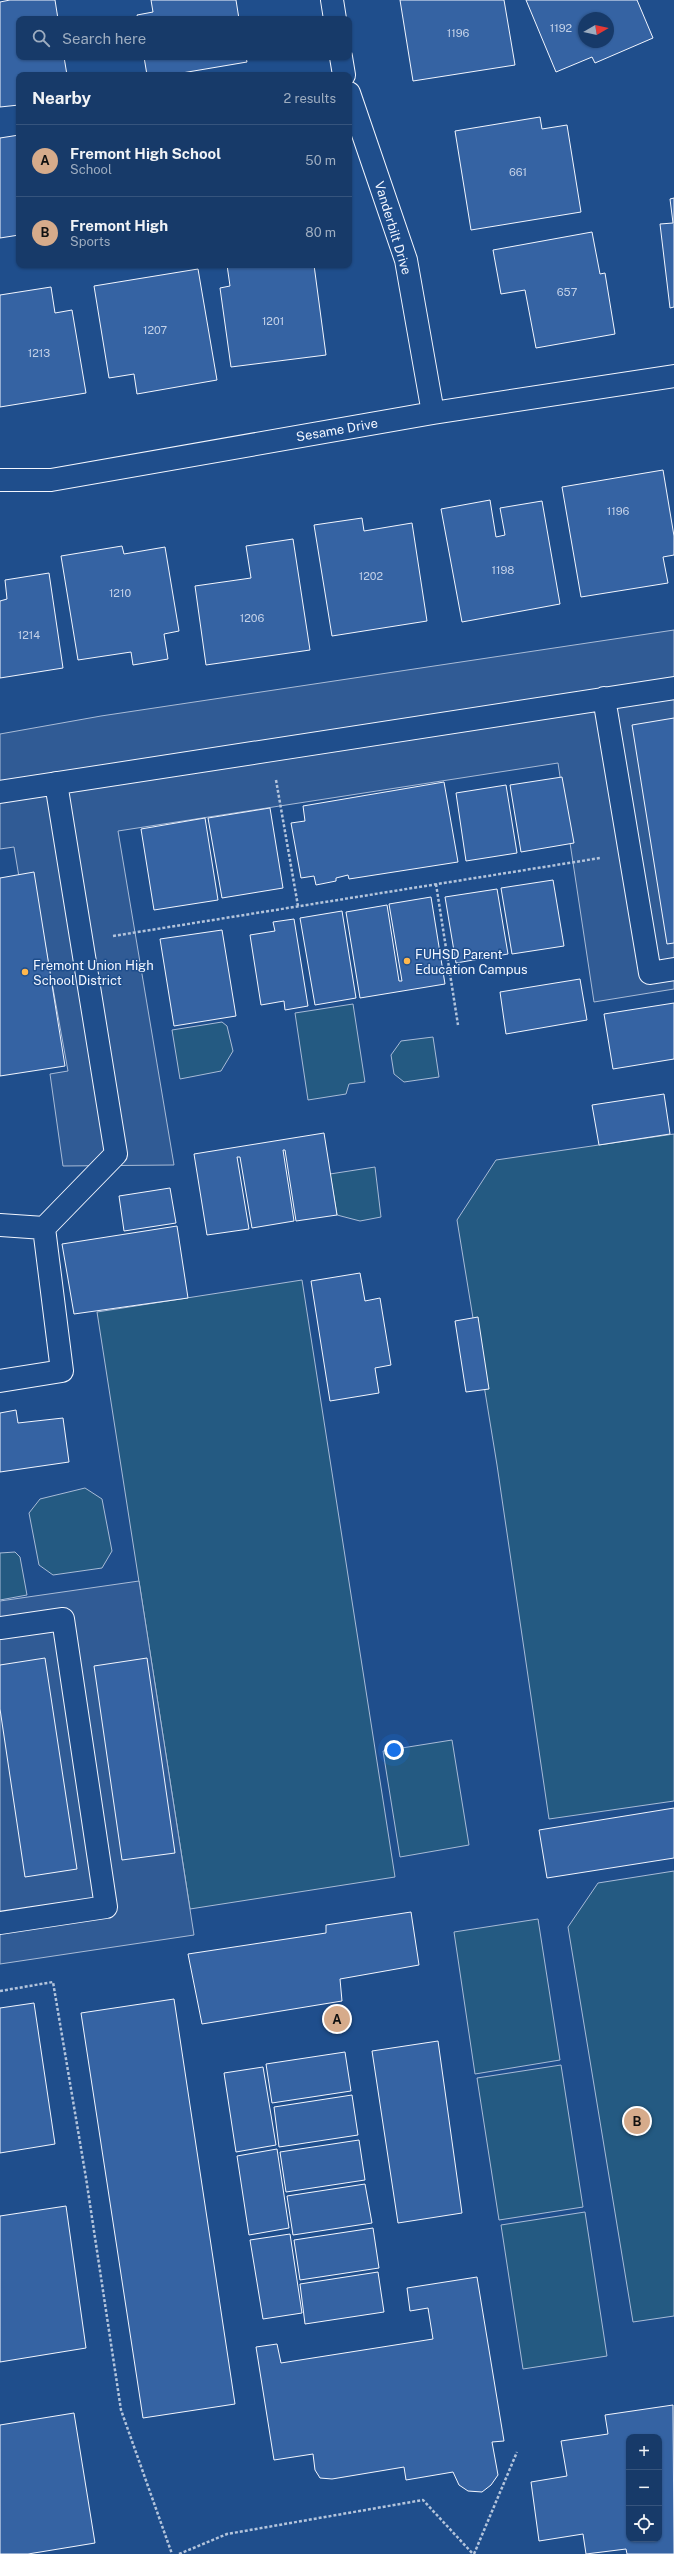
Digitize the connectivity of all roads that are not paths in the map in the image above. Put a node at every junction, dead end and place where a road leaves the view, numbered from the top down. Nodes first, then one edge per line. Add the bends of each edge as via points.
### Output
1 (332, 0) edge
2 (335, 16) edge
3 (342, 60) edge
4 (344, 72) edge
5 (352, 102) edge
6 (674, 376) edge
7 (433, 412) junction
8 (0, 480) edge
9 (674, 688) edge
10 (604, 698) junction
11 (56, 783) junction
12 (0, 792) edge
13 (674, 970) edge
14 (0, 1225) edge
15 (44, 1228) junction
16 (0, 1381) edge
17 (0, 1628) edge
18 (0, 1923) edge

1 - 2 street
3 - 4 street
5 - 7 street, Vanderbilt Drive via 406,260
6 - 7 street, Sesame Drive
7 - 8 street, Sesame Drive via 51,480
9 - 10 street
10 - 11 street
10 - 13 street via 650,973
11 - 12 street
11 - 15 street via 116,1154
14 - 15 street
15 - 16 street via 62,1370
17 - 18 street via 63,1619 106,1907

